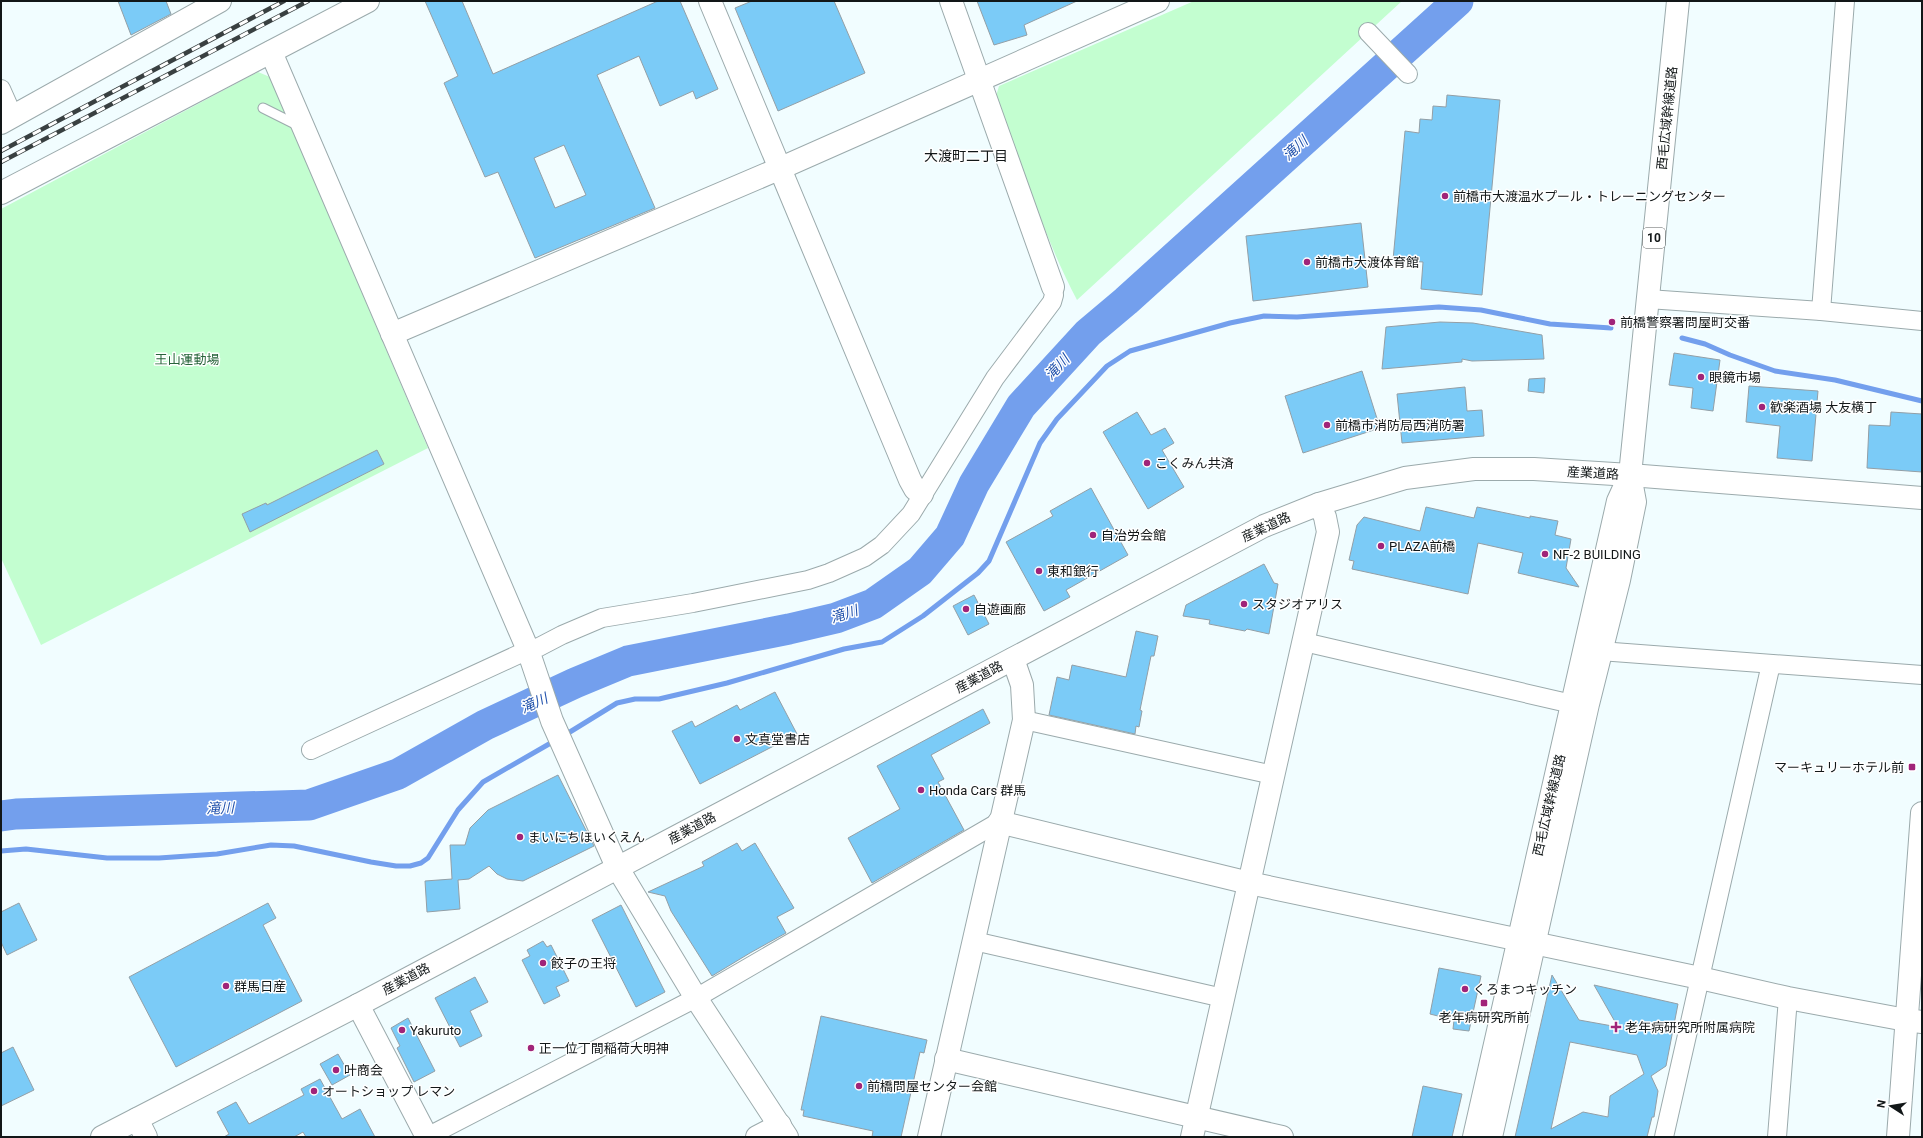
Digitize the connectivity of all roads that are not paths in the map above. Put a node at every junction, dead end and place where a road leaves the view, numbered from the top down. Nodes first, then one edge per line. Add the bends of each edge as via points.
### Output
1 (220, 1) edge
2 (368, 1) edge
3 (710, 1) edge
4 (951, 1) edge
5 (1158, 1) edge
6 (1678, 1) edge
7 (1846, 1) edge
8 (1368, 32) dead end
9 (271, 52) junction
10 (1408, 74) dead end
11 (979, 80) junction
12 (1, 89) edge
13 (263, 108) dead end
14 (7, 120) edge
15 (302, 127) junction
16 (781, 168) junction
17 (1, 193) edge
18 (1053, 286) joint
19 (1648, 299) junction
20 (1821, 311) junction
21 (1922, 321) edge
22 (392, 334) junction
23 (1630, 475) junction
24 (922, 494) junction
25 (1922, 498) edge
26 (1319, 504) junction
27 (1304, 642) junction
28 (1600, 651) junction
29 (531, 657) junction
30 (1013, 659) junction
31 (1771, 664) junction
32 (1922, 675) edge
33 (1572, 704) junction
34 (1024, 720) junction
35 (311, 750) dead end
36 (1273, 775) junction
37 (1922, 813) edge
38 (999, 822) junction
39 (617, 867) junction
40 (1249, 883) junction
41 (974, 941) junction
42 (1527, 941) junction
43 (1700, 978) junction
44 (696, 998) junction
45 (1223, 998) junction
46 (1788, 998) junction
47 (358, 1005) junction
48 (1914, 1021) edge
49 (946, 1059) junction
50 (142, 1128) edge
51 (1194, 1128) edge
52 (783, 1131) edge
53 (102, 1137) edge
54 (427, 1137) edge
55 (757, 1137) edge
56 (928, 1137) edge
57 (1282, 1137) edge
58 (1474, 1137) edge
59 (1491, 1137) edge
60 (1664, 1137) edge
61 (1777, 1137) edge
62 (1898, 1137) edge

1 - 14 street
2 - 9 street
3 - 16 street
4 - 11 street
5 - 11 street
6 - 19 street, 西毛広域幹線道路 / 10
7 - 20 street
8 - 10 street
9 - 15 street
9 - 17 street
11 - 16 street
11 - 18 street
12 - 14 street
13 - 15 lane
15 - 22 street
16 - 22 street
16 - 24 street via 910,480
18 - 24 street via 1052,302 995,378
19 - 20 street
19 - 23 street, 西毛広域幹線道路 / 10
20 - 21 street
22 - 29 street
23 - 25 street, 産業道路
23 - 26 street, 産業道路 via 1534,469 1474,469 1405,478
23 - 28 street, 西毛広域幹線道路 via 1636,502
23 - 33 street, 西毛広域幹線道路 via 1618,501
24 - 29 street via 911,514 882,545 865,557 829,574 693,603 602,618 539,647
26 - 27 street via 1328,532
26 - 30 street, 産業道路 via 1264,526
27 - 33 street
27 - 36 street
28 - 31 street
28 - 42 street, 西毛広域幹線道路
29 - 35 street
29 - 39 street via 552,721
30 - 34 street via 1022,685
30 - 39 street, 産業道路
31 - 32 street
31 - 43 street
33 - 42 street, 西毛広域幹線道路
34 - 36 street
34 - 38 street
36 - 40 street
37 - 48 street
38 - 40 street
38 - 41 street
38 - 44 street
39 - 44 street
39 - 47 street, 産業道路
40 - 42 street
40 - 45 street
41 - 45 street
41 - 49 street
42 - 43 street
42 - 58 street, 西毛広域幹線道路
42 - 59 street, 西毛広域幹線道路
43 - 46 street
43 - 60 street
44 - 52 street
44 - 54 street
45 - 51 street
46 - 48 street
46 - 61 street
47 - 50 street, 産業道路
47 - 54 street
48 - 62 street
49 - 51 street
49 - 56 street
50 - 53 street, 産業道路
51 - 57 street
52 - 55 street

